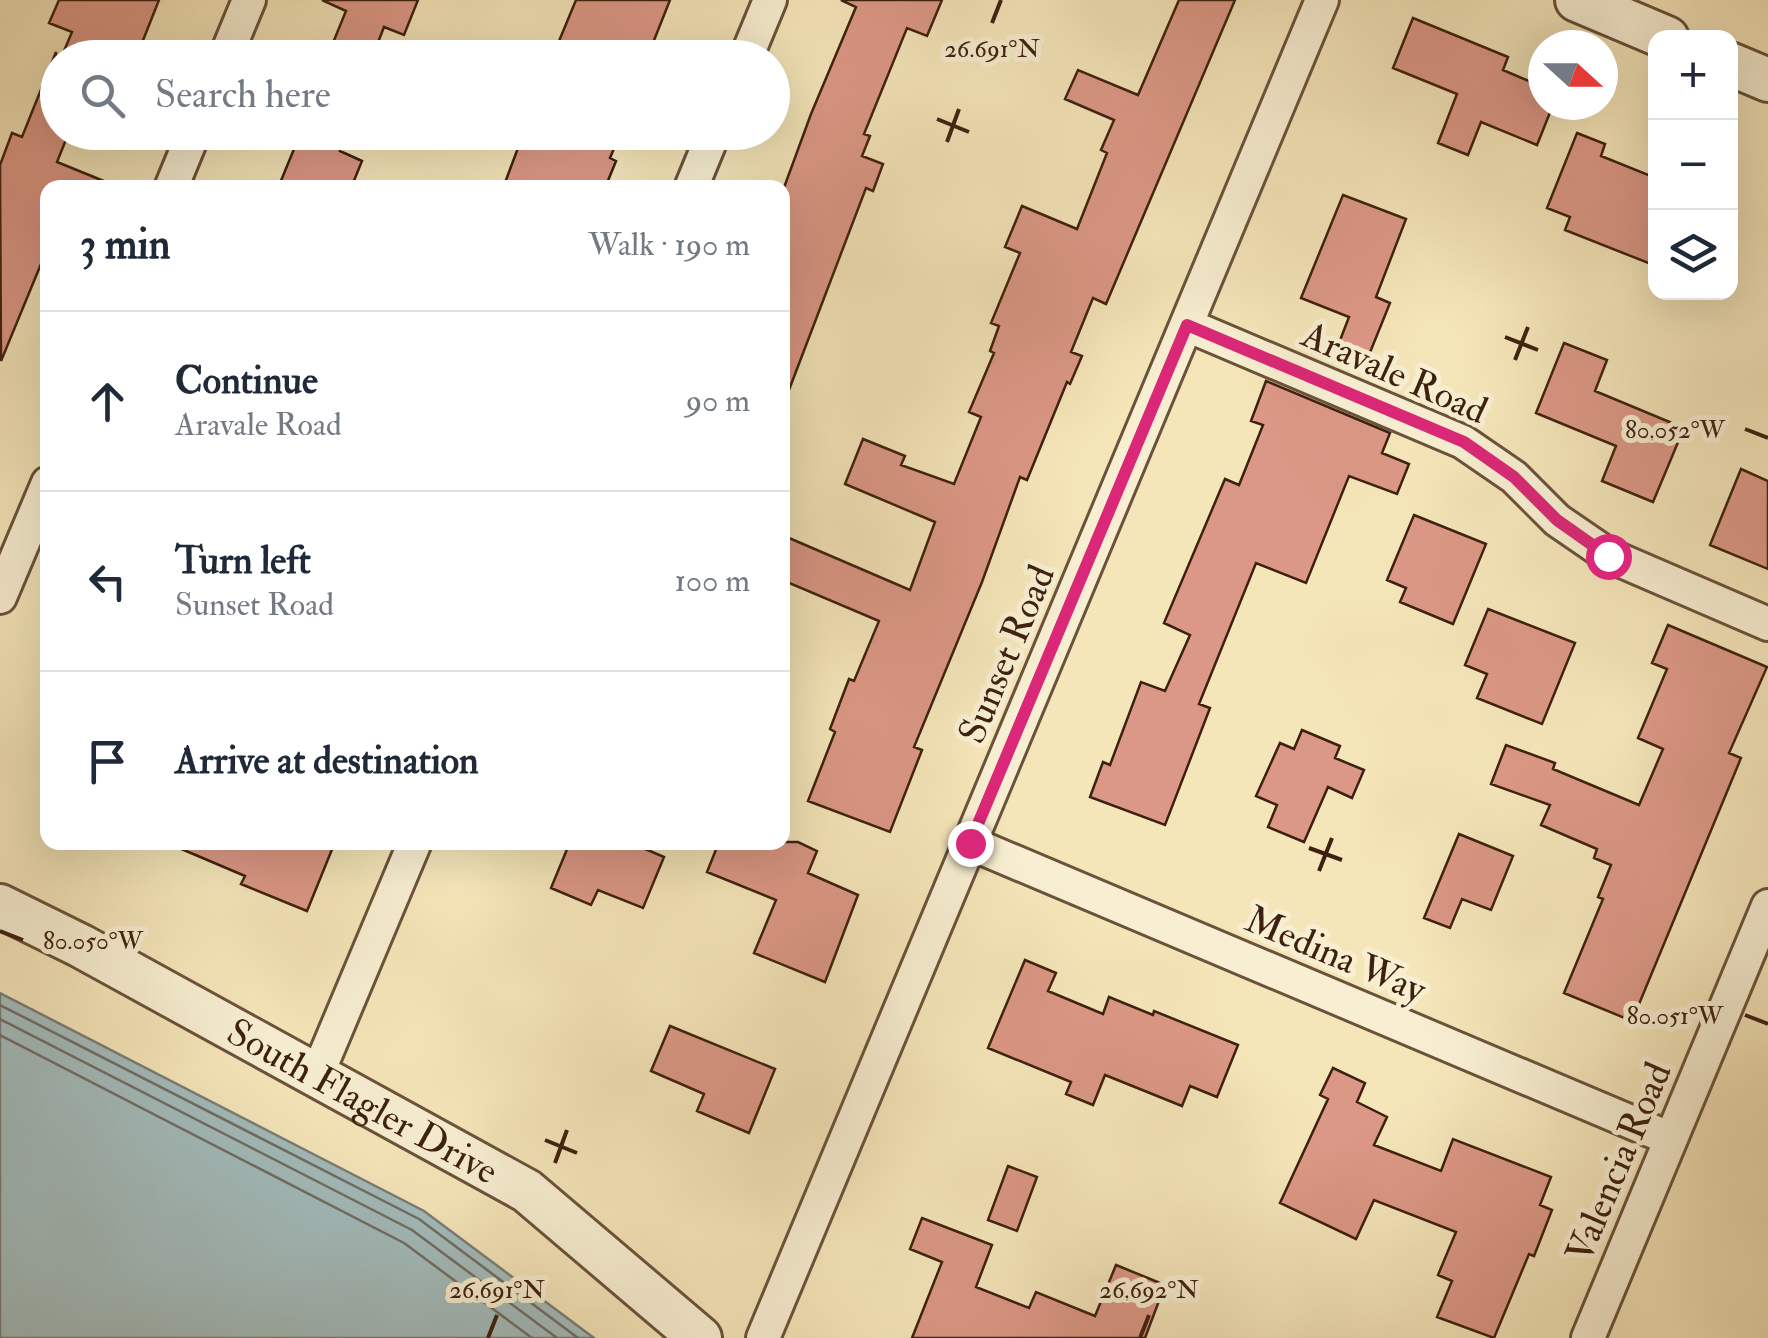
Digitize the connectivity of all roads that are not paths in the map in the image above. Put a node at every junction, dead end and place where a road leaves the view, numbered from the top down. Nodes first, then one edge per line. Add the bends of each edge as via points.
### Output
1 (250, 0) edge
2 (770, 0) edge
3 (1322, 0) edge
4 (1577, 0) edge
5 (1648, 30) edge
6 (233, 40) edge
7 (753, 40) edge
8 (1738, 67) edge
9 (1768, 80) edge
10 (187, 150) edge
11 (707, 150) edge
12 (174, 180) edge
13 (694, 180) edge
14 (1187, 325) junction
15 (40, 503) edge
16 (0, 597) edge
17 (1768, 624) edge
18 (970, 843) junction
19 (412, 850) edge
20 (0, 906) edge
21 (1768, 906) edge
22 (318, 1075) junction
23 (1671, 1138) junction
24 (700, 1338) edge
25 (763, 1338) edge
26 (1588, 1338) edge

1 - 6 street
2 - 7 street
3 - 14 street, Sunset Road
4 - 5 street
8 - 9 street
10 - 12 street
11 - 13 street
14 - 17 street, Aravale Road via 1464,442 1608,556
14 - 18 street, Sunset Road
15 - 16 street
18 - 23 street, Medina Way
18 - 25 street, Sunset Road
19 - 22 street
20 - 22 street, South Flagler Drive
21 - 23 street, Valencia Road
22 - 24 street, South Flagler Drive via 527,1191
23 - 26 street, Valencia Road

